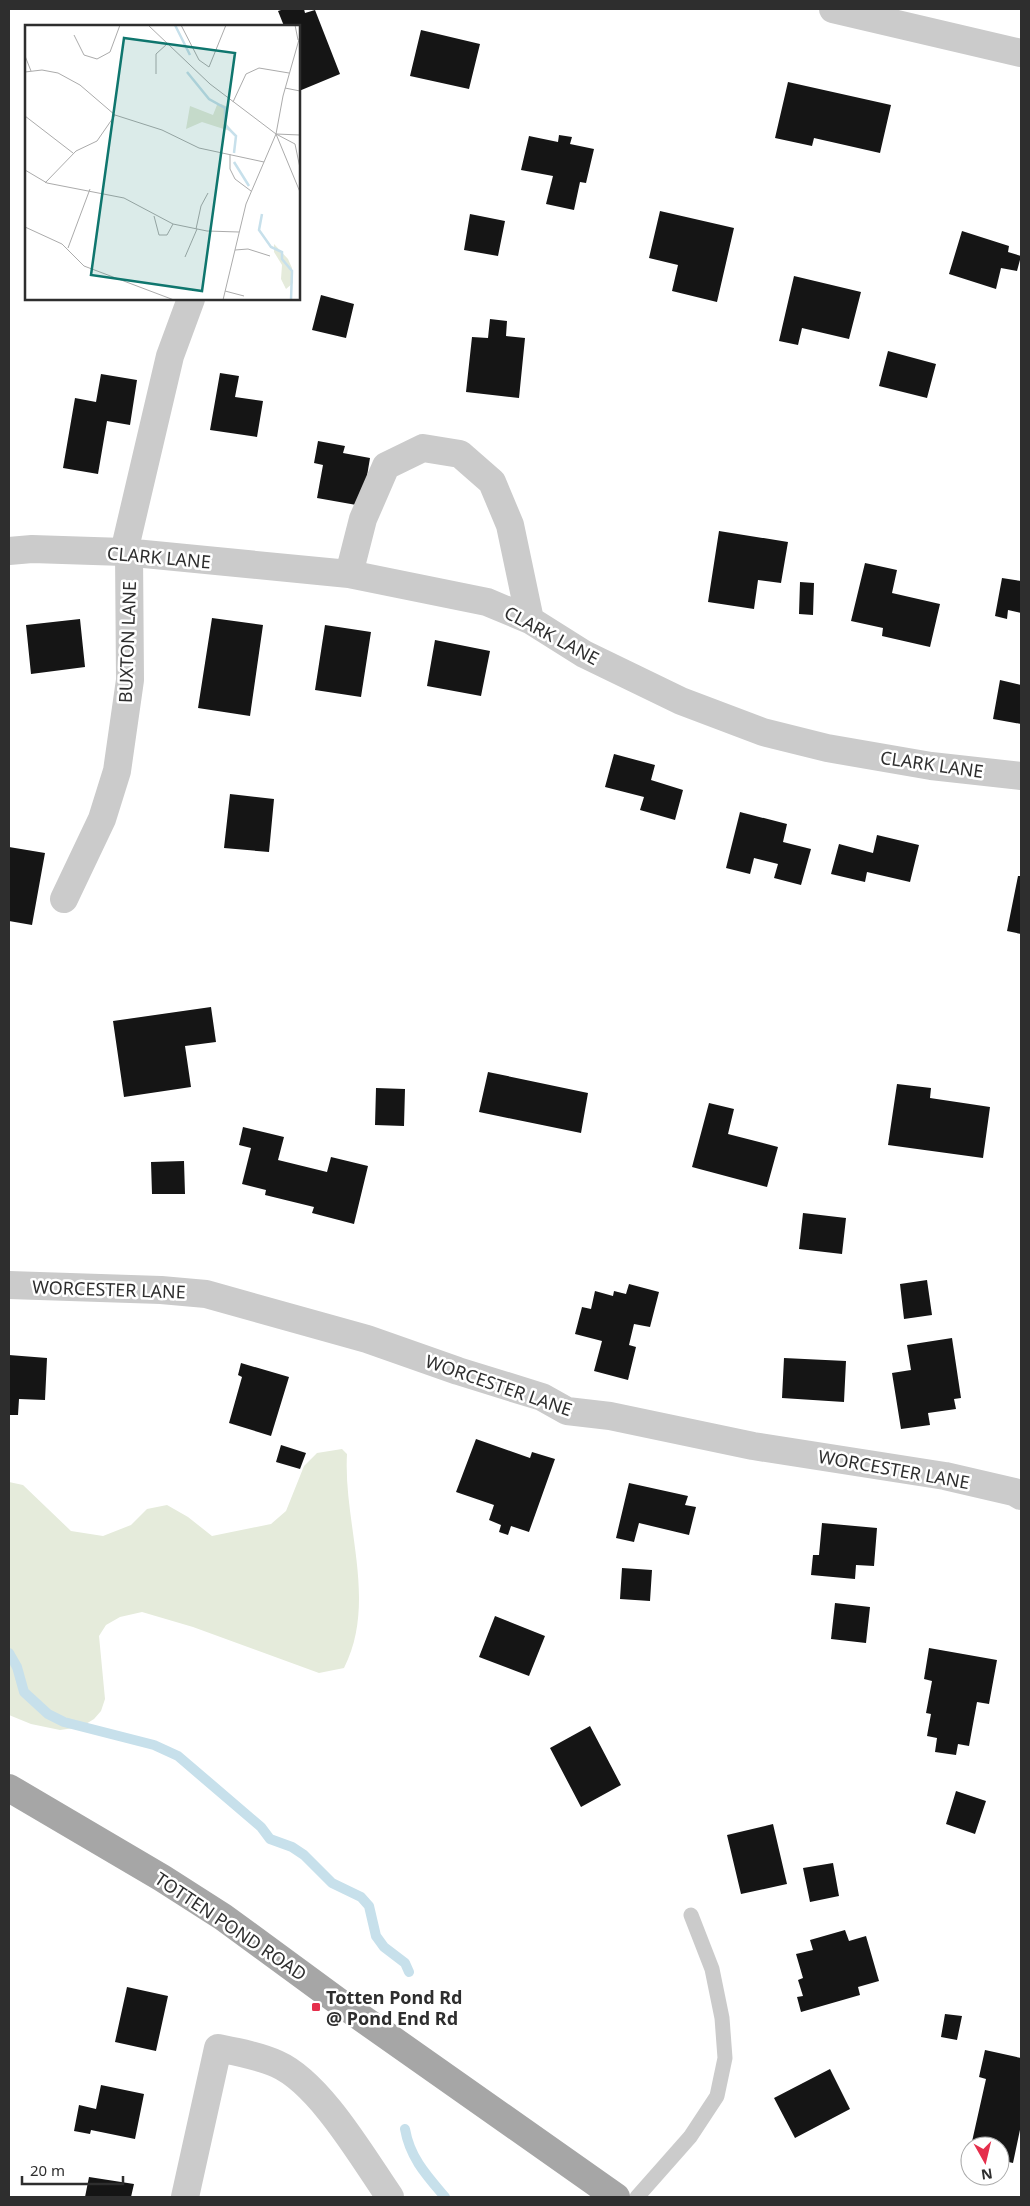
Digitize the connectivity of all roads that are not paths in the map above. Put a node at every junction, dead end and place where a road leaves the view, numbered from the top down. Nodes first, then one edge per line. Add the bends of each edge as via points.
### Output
1 (833, 9) edge
2 (1021, 53) edge
3 (191, 300) edge
4 (9, 551) edge
5 (127, 553) junction
6 (349, 574) junction
7 (530, 620) junction
8 (1021, 776) edge
9 (64, 899) dead end
10 (9, 1285) edge
11 (1019, 1490) edge
12 (9, 1788) edge
13 (691, 1915) dead end
14 (185, 2197) edge
15 (390, 2197) edge
16 (616, 2197) edge
17 (637, 2197) edge

1 - 2 street
3 - 5 street, BUXTON LANE via 170,356
4 - 5 street, CLARK LANE
5 - 6 street, CLARK LANE
5 - 9 street, BUXTON LANE via 130,680 117,771 102,819
6 - 7 street, CLARK LANE via 488,602
6 - 7 street via 363,519 386,466 423,448 460,454 492,482 510,525
7 - 8 street, CLARK LANE via 584,654 681,701 763,732 827,748 931,766
10 - 11 street, WORCESTER LANE via 206,1294 367,1339 542,1398 567,1411 610,1416 752,1446
12 - 16 main road, TOTTEN POND ROAD via 223,1917
13 - 17 lane via 712,1969 722,2018 724,2058 717,2096 690,2137
14 - 15 street via 218,2048 278,2065 301,2080 319,2096

